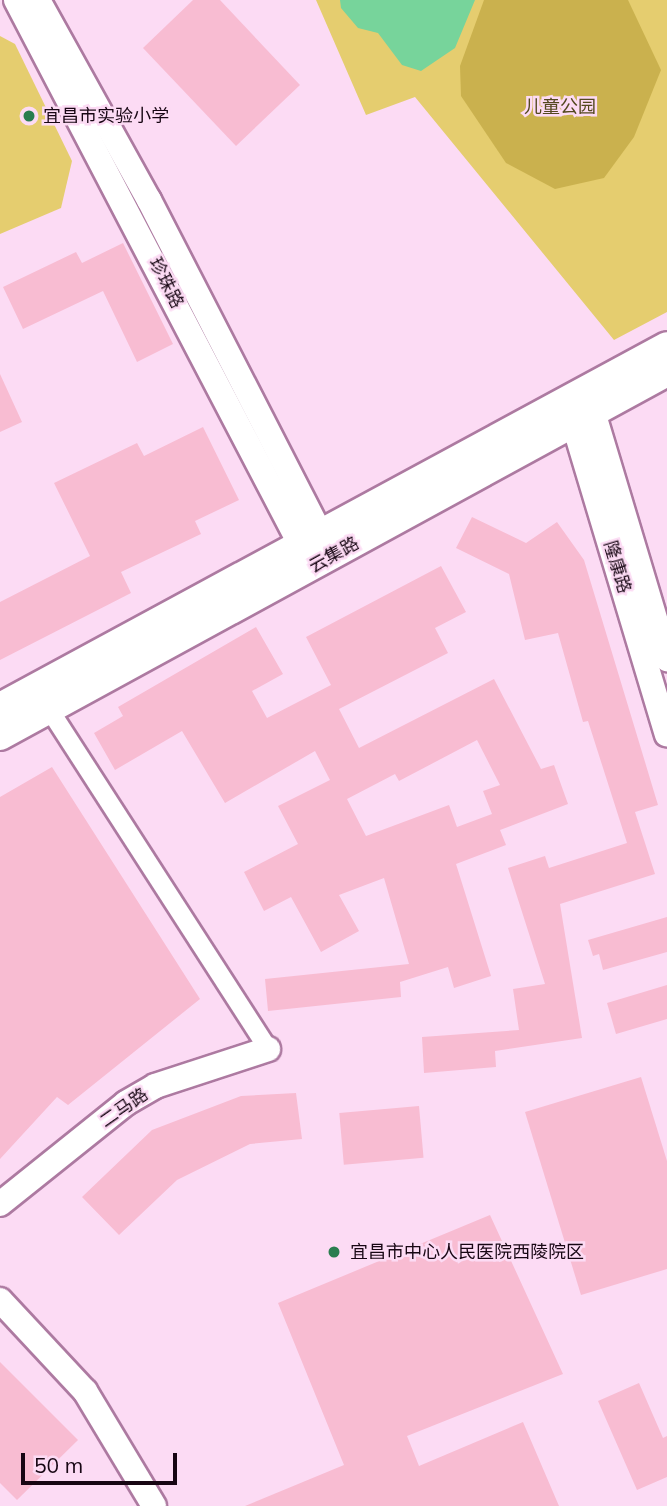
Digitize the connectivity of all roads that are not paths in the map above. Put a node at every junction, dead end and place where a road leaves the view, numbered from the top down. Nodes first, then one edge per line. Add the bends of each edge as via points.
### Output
1 (16, 0) edge
2 (38, 0) edge
3 (667, 346) edge
4 (667, 372) edge
5 (580, 406) junction
6 (316, 551) junction
7 (667, 659) edge
8 (0, 707) edge
9 (49, 709) junction
10 (667, 734) edge
11 (0, 736) edge
12 (268, 1049) joint
13 (0, 1204) edge
14 (0, 1300) edge
15 (154, 1506) edge

1 - 6 main road, 珍珠路
2 - 6 main road, 珍珠路 via 149,200
3 - 5 main road, 云集路
4 - 5 main road, 云集路
5 - 6 main road, 云集路
5 - 7 main road, 隆康路
5 - 10 main road, 隆康路
6 - 8 main road, 云集路
6 - 9 main road, 云集路
9 - 11 main road, 云集路
9 - 12 street
12 - 13 main road, 二马路 via 155,1086 126,1103
14 - 15 main road via 85,1391

